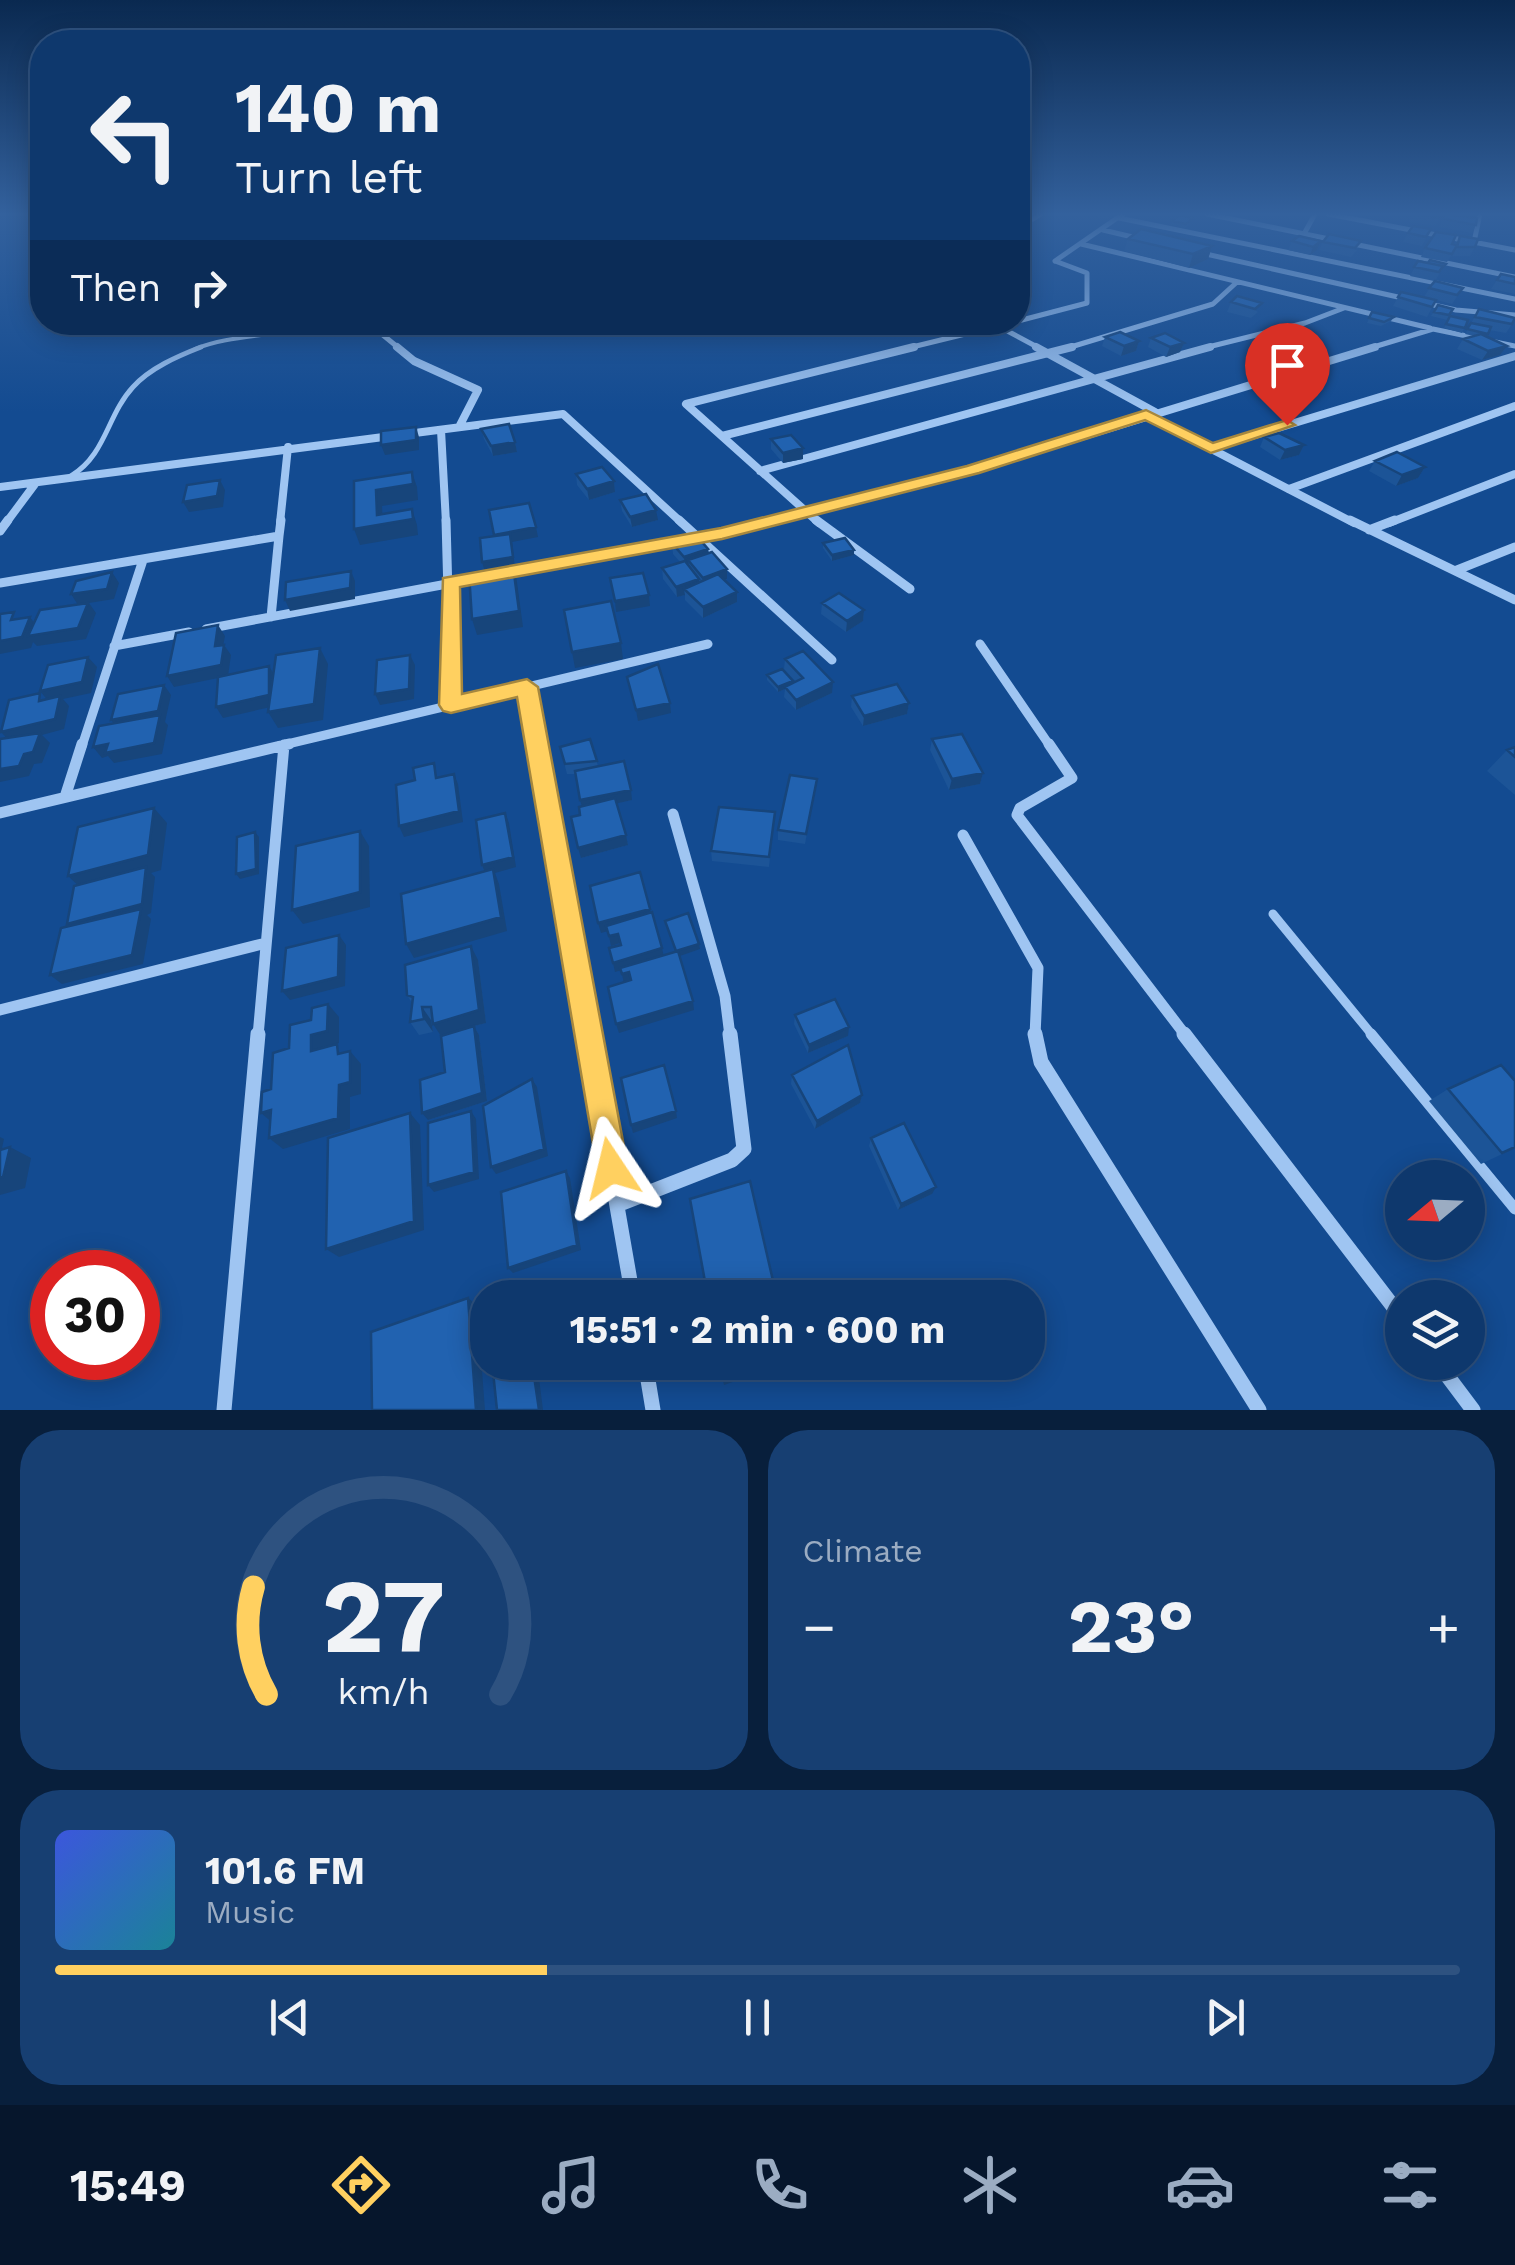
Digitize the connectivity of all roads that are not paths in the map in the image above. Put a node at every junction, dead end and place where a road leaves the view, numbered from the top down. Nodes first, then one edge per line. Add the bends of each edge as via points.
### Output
1 (1087, 280) edge
2 (1227, 280) edge
3 (1322, 280) edge
4 (1424, 280) edge
5 (1236, 282) junction
6 (1515, 299) edge
7 (1344, 308) junction
8 (1515, 315) edge
9 (1030, 318) edge
10 (1433, 328) junction
11 (261, 335) edge
12 (383, 335) edge
13 (962, 335) edge
14 (1014, 335) edge
15 (1515, 346) edge
16 (1049, 354) junction
17 (1515, 356) edge
18 (1091, 377) junction
19 (1515, 406) edge
20 (1150, 413) junction
21 (459, 427) junction
22 (441, 430) junction
23 (722, 436) junction
24 (288, 448) junction
25 (1211, 448) junction
26 (760, 471) junction
27 (1515, 474) edge
28 (57, 482) junction
29 (35, 484) junction
30 (0, 487) edge
31 (1289, 489) junction
32 (805, 512) junction
33 (1370, 530) junction
34 (0, 531) edge
35 (279, 536) junction
36 (700, 538) junction
37 (1515, 547) edge
38 (143, 560) junction
39 (1458, 570) junction
40 (0, 583) edge
41 (450, 583) junction
42 (910, 589) dead end
43 (1515, 600) edge
44 (272, 617) junction
45 (708, 644) dead end
46 (980, 644) dead end
47 (114, 646) junction
48 (832, 660) dead end
49 (527, 687) junction
50 (451, 705) junction
51 (284, 745) junction
52 (64, 797) junction
53 (0, 813) edge
54 (673, 814) dead end
55 (962, 834) dead end
56 (1273, 914) dead end
57 (266, 943) junction
58 (0, 1010) edge
59 (618, 1204) junction
60 (1515, 1209) edge
61 (631, 1280) edge
62 (1385, 1296) edge
63 (648, 1380) edge
64 (1450, 1380) edge
65 (224, 1410) edge
66 (653, 1410) edge
67 (1260, 1410) edge
68 (1473, 1410) edge

1 - 9 street via 1088,303
2 - 5 street
3 - 8 street via 1456,310
4 - 6 street
5 - 7 street
5 - 16 street via 1213,304
7 - 10 street
7 - 18 street
10 - 15 street
10 - 20 street
11 - 28 lane via 214,342 172,360 124,394 84,470
12 - 21 street via 414,361 478,390
13 - 23 street via 686,404
14 - 16 street
16 - 18 street
16 - 23 street
17 - 25 street
18 - 20 street
18 - 26 street
19 - 31 street
20 - 25 street
20 - 32 street via 973,470
21 - 22 street
21 - 36 street via 563,414
22 - 24 street
22 - 41 street
23 - 26 street
24 - 28 street
24 - 35 street
25 - 31 street
26 - 32 street
27 - 33 street
28 - 29 street
29 - 30 street
29 - 34 street
31 - 33 street
32 - 36 street
32 - 42 street
33 - 39 street
35 - 38 street
35 - 44 street
36 - 41 street
36 - 48 street
37 - 39 street
38 - 40 street
38 - 47 street
39 - 43 street
41 - 44 street
41 - 50 street
44 - 47 street
45 - 49 street
46 - 62 street via 1072,778 1018,815
47 - 52 street
49 - 50 street
49 - 59 street
50 - 51 street
51 - 52 street
51 - 57 street
52 - 53 street
54 - 59 street via 725,996 744,1149 732,1160
55 - 67 street via 1038,968 1034,1042 1041,1062
56 - 60 lane
57 - 58 street
57 - 65 street
59 - 61 street
63 - 66 street
64 - 68 street

